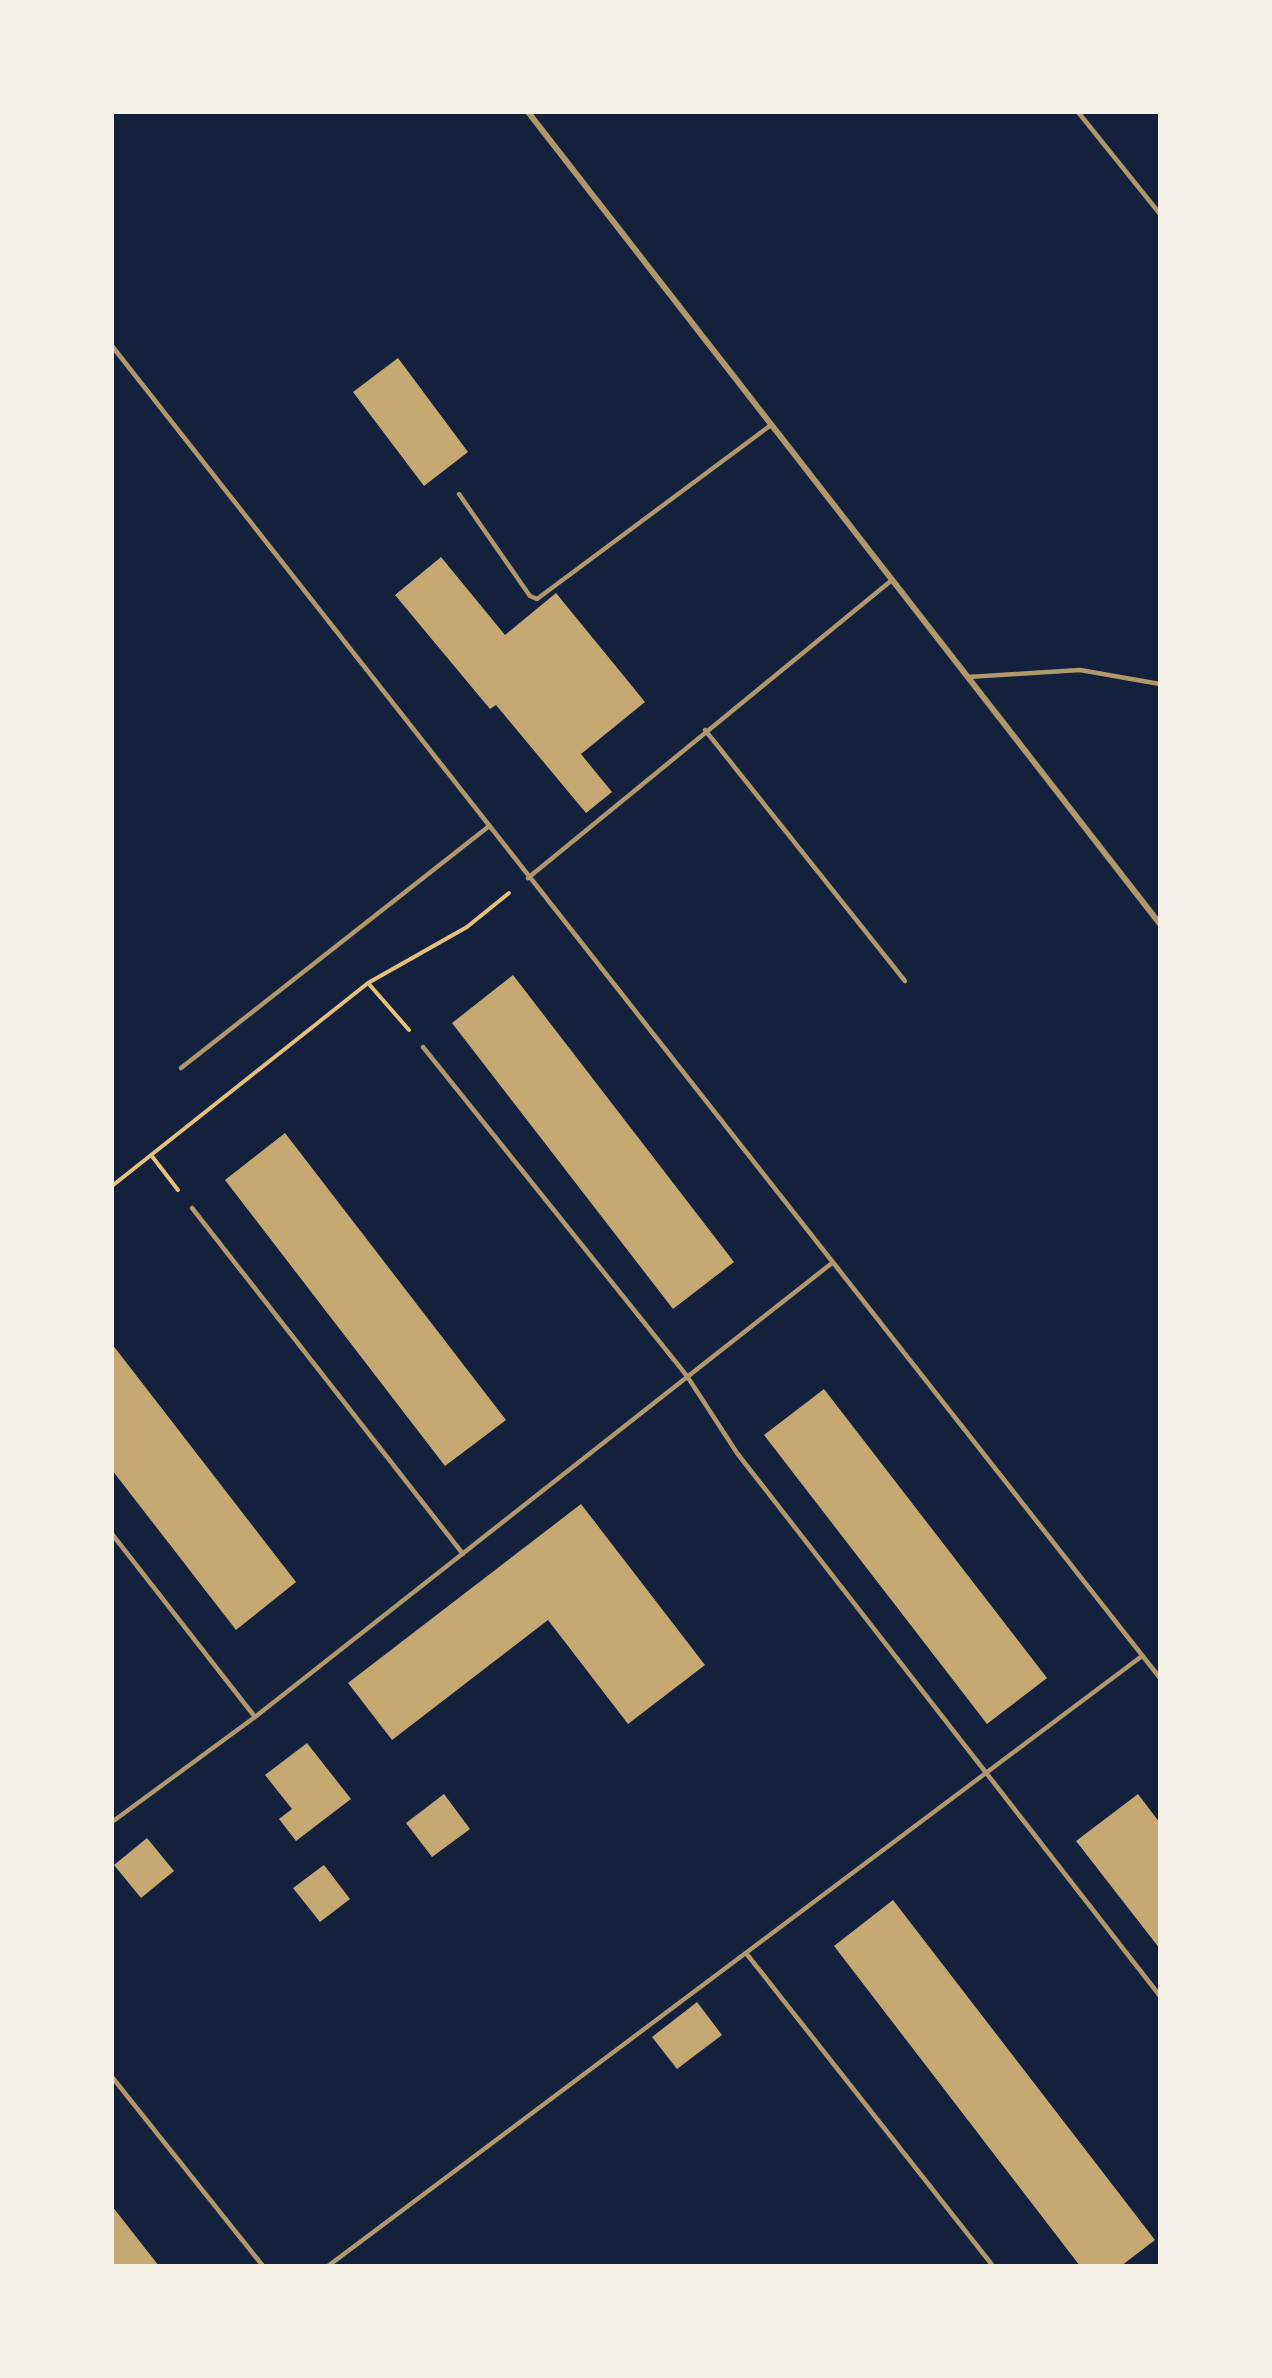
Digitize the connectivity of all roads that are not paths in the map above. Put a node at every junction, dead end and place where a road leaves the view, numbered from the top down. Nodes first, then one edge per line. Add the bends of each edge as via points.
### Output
1 (528, 112) edge
2 (1078, 112) edge
3 (1160, 214) edge
4 (112, 346) edge
5 (771, 425) junction
6 (459, 494) dead end
7 (892, 580) junction
8 (968, 677) junction
9 (1160, 684) edge
10 (705, 730) junction
11 (488, 827) junction
12 (528, 878) junction
13 (1160, 924) edge
14 (905, 981) dead end
15 (423, 1047) road end
16 (181, 1068) dead end
17 (192, 1208) road end
18 (832, 1263) junction
19 (687, 1376) junction
20 (112, 1534) edge
21 (462, 1554) junction
22 (1142, 1656) junction
23 (1160, 1678) edge
24 (255, 1717) junction
25 (986, 1772) junction
26 (112, 1822) edge
27 (746, 1953) junction
28 (1160, 1996) edge
29 (112, 2077) edge
30 (263, 2265) edge
31 (328, 2265) edge
32 (993, 2265) edge

1 - 5 street
2 - 3 lane
4 - 11 lane
5 - 6 lane via 537,599 530,596
5 - 7 street
7 - 8 street
7 - 10 lane
8 - 9 lane via 1080,670
8 - 13 street
10 - 12 lane
10 - 14 lane
11 - 12 lane
11 - 16 lane
12 - 18 lane
15 - 19 lane
17 - 21 lane
18 - 19 lane
18 - 22 lane
19 - 21 lane
19 - 25 lane via 737,1453
20 - 24 lane
21 - 24 lane
22 - 23 lane
22 - 25 lane
24 - 26 lane
25 - 27 lane
25 - 28 lane
27 - 31 lane
27 - 32 lane
29 - 30 lane

